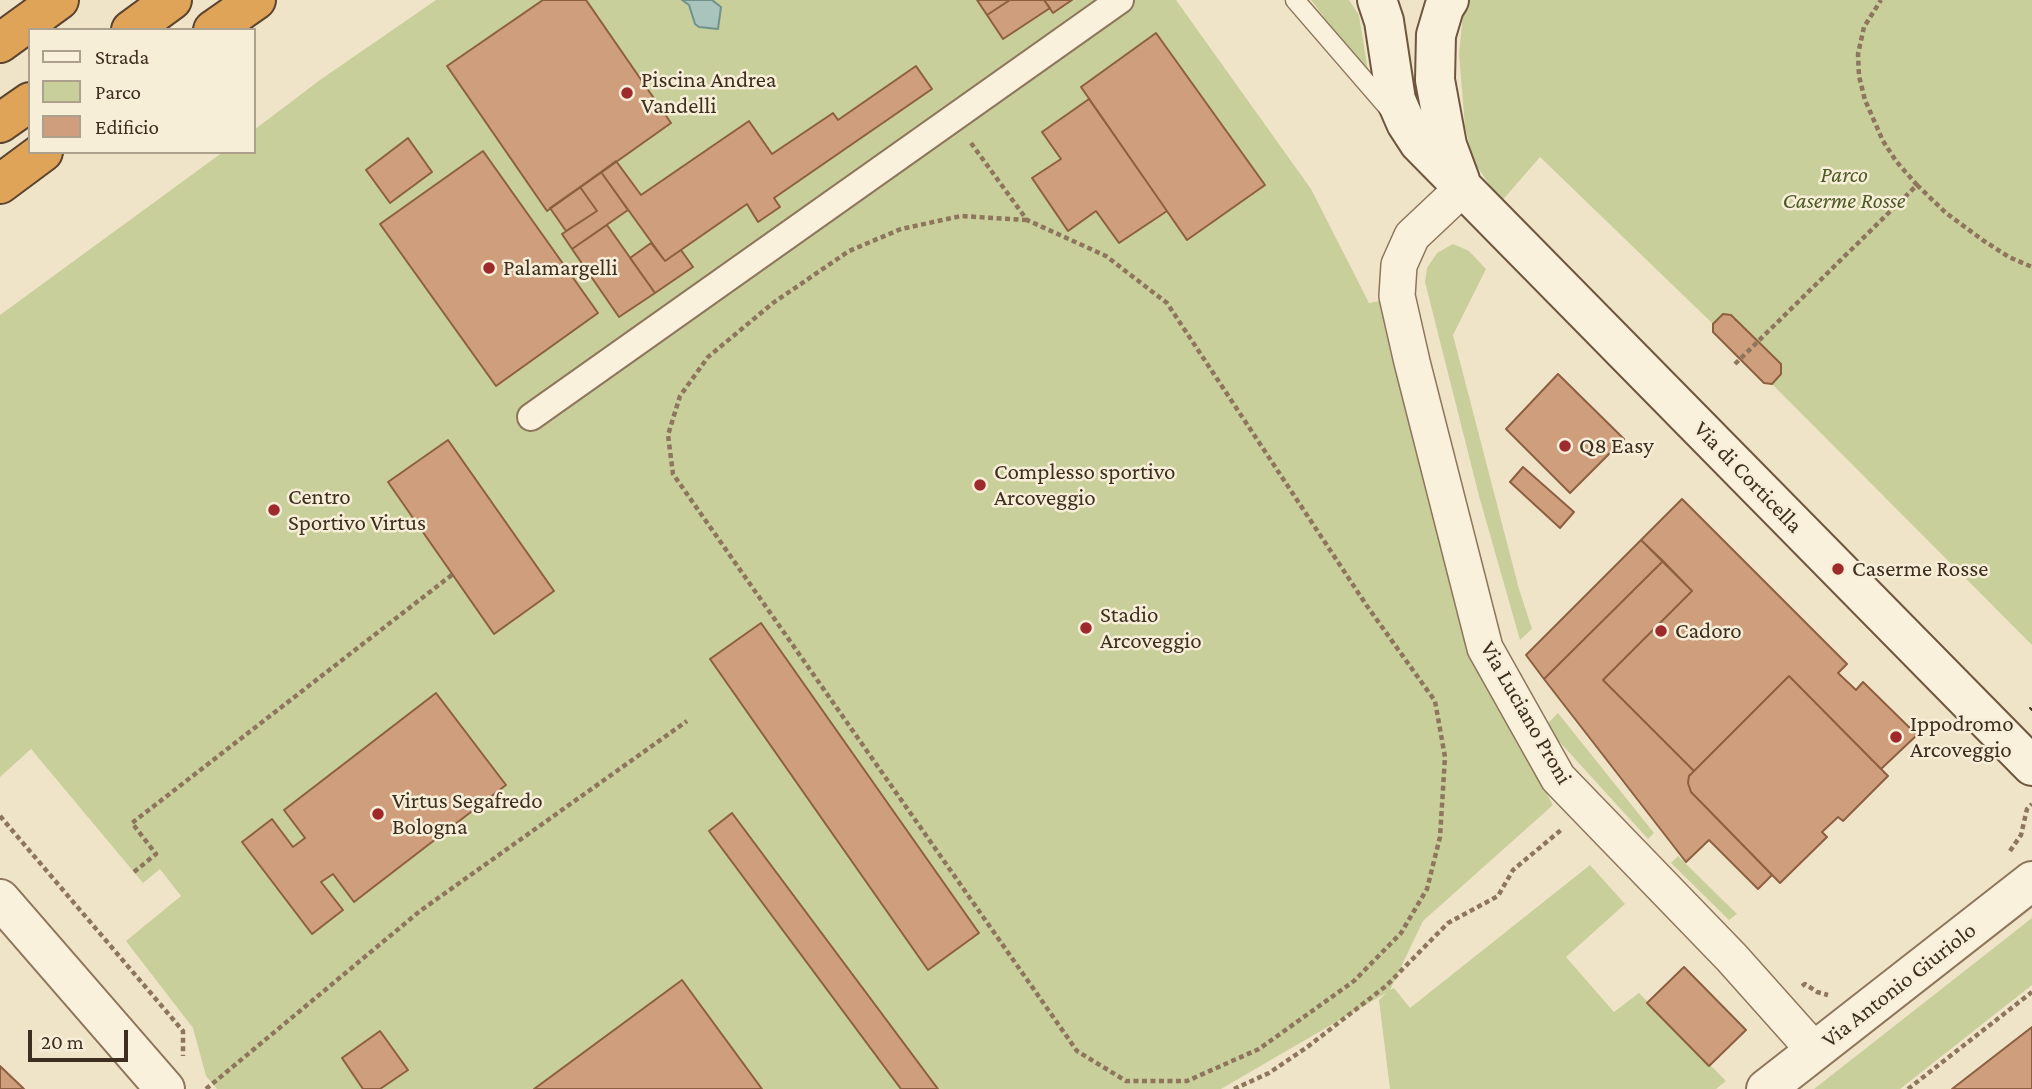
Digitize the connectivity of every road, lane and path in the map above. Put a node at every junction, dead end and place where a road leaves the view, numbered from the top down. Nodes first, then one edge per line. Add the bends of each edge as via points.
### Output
1 (59, 0) edge
2 (172, 0) edge
3 (256, 0) edge
4 (1120, 0) edge
5 (1295, 0) edge
6 (1377, 0) edge
7 (1450, 0) edge
8 (1881, 0) edge
9 (134, 28) edge
10 (215, 28) edge
11 (0, 43) edge
12 (28, 103) edge
13 (954, 119) junction
14 (0, 123) edge
15 (1419, 143) junction
16 (40, 154) edge
17 (0, 184) edge
18 (1917, 185) junction
19 (1463, 188) junction
20 (1027, 220) junction
21 (2032, 267) edge
22 (1735, 364) dead end
23 (531, 417) dead end
24 (453, 575) dead end
25 (687, 721) dead end
26 (2032, 766) edge
27 (2032, 804) edge
28 (2027, 809) dead end
29 (0, 816) edge
30 (1567, 824) dead end
31 (134, 872) dead end
32 (2032, 881) edge
33 (0, 899) edge
34 (2032, 992) edge
35 (1815, 1051) junction
36 (174, 1076) edge
37 (206, 1089) edge
38 (1234, 1089) edge
39 (1766, 1089) edge
40 (1909, 1089) edge

1 - 11 highway
2 - 9 highway
3 - 10 highway
4 - 13 street
5 - 15 lane
6 - 15 main road, Via di Corticella via 1396,100
7 - 19 main road, Via di Corticella via 1436,35 1435,80 1447,145
8 - 18 path via 1864,27 1858,76 1883,141
12 - 14 highway
13 - 20 path
13 - 23 street
15 - 19 main road, Via di Corticella
16 - 17 highway
18 - 21 path via 1984,242
18 - 22 path
19 - 26 main road, Via di Corticella
19 - 35 street, Via Luciano Proni via 1412,236 1399,265 1397,296 1485,648 1558,778
20 - 20 path via 1106,256 1167,303 1435,701 1445,757 1440,837 1427,889 1401,933 1354,981 1259,1049 1187,1081 1126,1081 1077,1051 673,474 668,435 680,396 708,357 773,303 849,251 901,229 961,216
24 - 31 path via 132,822 156,854
25 - 37 path via 420,911
27 - 28 path
29 - 36 path via 183,1031
30 - 38 path via 1513,870 1498,895 1448,923 1386,986 1306,1048
32 - 35 main road, Via Antonio Giuriolo
33 - 36 main road
34 - 40 path
35 - 39 main road, Via Antonio Giuriolo

